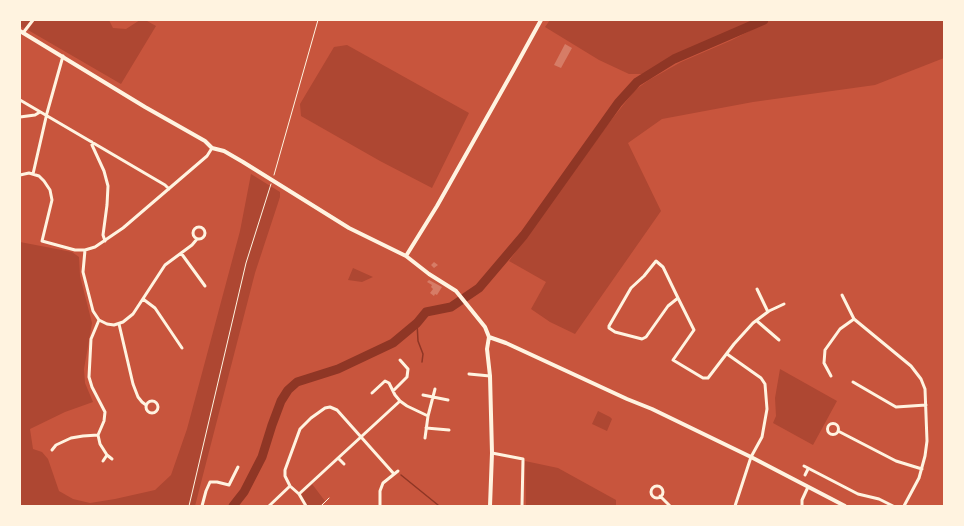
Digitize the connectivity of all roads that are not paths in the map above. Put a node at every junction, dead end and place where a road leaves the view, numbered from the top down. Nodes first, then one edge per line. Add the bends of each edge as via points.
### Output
1 (33, 20) edge
2 (541, 20) edge
3 (22, 32) edge
4 (62, 56) junction
5 (20, 100) edge
6 (40, 112) junction
7 (46, 116) junction
8 (20, 117) edge
9 (92, 142) junction
10 (212, 148) junction
11 (33, 174) junction
12 (20, 175) edge
13 (169, 189) junction
14 (197, 239) junction
15 (105, 241) junction
16 (85, 250) junction
17 (181, 253) junction
18 (406, 256) junction
19 (205, 286) dead end
20 (757, 289) dead end
21 (842, 295) dead end
22 (678, 298) junction
23 (143, 299) junction
24 (784, 304) dead end
25 (768, 312) junction
26 (854, 319) junction
27 (99, 320) junction
28 (757, 321) junction
29 (118, 324) junction
30 (489, 337) junction
31 (183, 339) dead end
32 (779, 340) dead end
33 (179, 342) junction
34 (182, 348) dead end
35 (726, 354) junction
36 (400, 360) dead end
37 (469, 374) dead end
38 (490, 376) junction
39 (831, 376) dead end
40 (853, 382) dead end
41 (435, 389) dead end
42 (393, 391) junction
43 (372, 393) dead end
44 (423, 395) dead end
45 (433, 397) junction
46 (448, 400) dead end
47 (400, 401) junction
48 (146, 404) dead end
49 (926, 405) junction
50 (428, 416) junction
51 (426, 428) junction
52 (449, 430) dead end
53 (838, 431) dead end
54 (98, 435) junction
55 (361, 438) junction
56 (425, 438) dead end
57 (52, 450) dead end
58 (492, 453) junction
59 (108, 455) junction
60 (751, 457) junction
61 (338, 458) junction
62 (112, 459) dead end
63 (103, 461) dead end
64 (344, 464) dead end
65 (804, 466) dead end
66 (238, 467) dead end
67 (808, 469) junction
68 (922, 469) junction
69 (398, 471) dead end
70 (394, 474) junction
71 (806, 475) dead end
72 (290, 486) junction
73 (808, 487) junction
74 (299, 494) junction
75 (660, 496) dead end
76 (202, 506) edge
77 (269, 506) edge
78 (306, 506) edge
79 (380, 506) edge
80 (490, 506) edge
81 (522, 506) edge
82 (668, 506) edge
83 (735, 506) edge
84 (802, 506) edge
85 (846, 506) edge
86 (893, 506) edge
87 (904, 506) edge

1 - 3 street
2 - 18 main road via 437,206
3 - 4 main road
4 - 7 street
4 - 10 main road via 206,141
5 - 6 street
6 - 7 street
6 - 8 street
7 - 9 street
7 - 11 street
9 - 13 street
9 - 15 street via 108,186 103,234
10 - 13 street via 207,156
10 - 18 main road via 224,150 350,228
11 - 12 street
11 - 16 street via 44,181 52,200 42,241 75,250
13 - 15 street
14 - 14 street via 205,232 197,227 193,231
14 - 17 street
15 - 16 street
16 - 27 street via 83,272 93,311
17 - 19 street
17 - 23 street via 165,265
18 - 30 main road via 456,290 485,327
20 - 25 street
21 - 26 street
22 - 22 street via 668,306 642,338 609,328 631,288 656,261 663,267
22 - 35 street via 694,330 674,360 708,378
23 - 29 street via 133,314
23 - 33 street via 155,308
24 - 25 street
25 - 28 street
26 - 39 street via 840,329 825,350 824,363
26 - 49 street via 911,366 925,389
27 - 29 street via 110,325
27 - 54 street via 91,339 89,377 105,412
28 - 32 street
28 - 35 street
29 - 48 street via 133,384 138,397
30 - 38 main road via 487,349
30 - 60 main road via 652,409
31 - 33 street
33 - 34 street
35 - 60 street via 761,378 764,384 767,409 762,437
36 - 42 street via 408,369 407,377
37 - 38 street
38 - 58 main road
40 - 49 street via 896,407
41 - 45 street
42 - 43 street via 391,384 385,381
42 - 47 street
44 - 45 street
45 - 46 street
45 - 50 street
47 - 50 street
47 - 55 street
49 - 68 street via 927,441
50 - 51 street
51 - 52 street
51 - 56 street
53 - 68 street via 896,461
54 - 57 street via 71,438 55,444
54 - 59 street via 100,444
55 - 61 street
55 - 70 street
55 - 72 street via 333,408 319,411 304,424 297,436 285,473
58 - 80 main road
58 - 81 street via 522,459
59 - 62 street
59 - 63 street
60 - 73 main road
60 - 83 street
61 - 64 street
61 - 74 street
65 - 67 street
66 - 76 street via 228,485 210,482
67 - 71 street
67 - 86 street via 858,494 879,499
68 - 87 street
69 - 70 street
70 - 79 street via 381,487
72 - 74 street
72 - 77 street
73 - 84 street
73 - 85 main road
74 - 78 street
75 - 82 street

